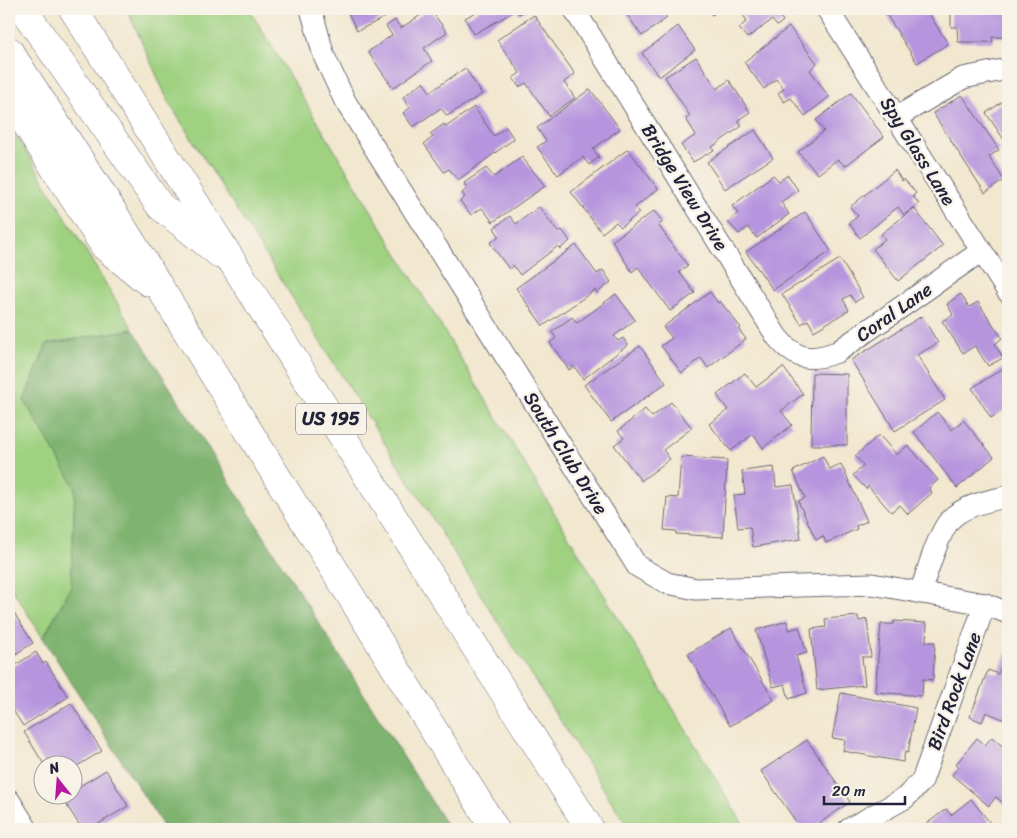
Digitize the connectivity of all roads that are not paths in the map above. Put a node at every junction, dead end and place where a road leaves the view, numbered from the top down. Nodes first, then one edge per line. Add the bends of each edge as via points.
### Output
1 (23, 9) edge
2 (73, 9) edge
3 (311, 9) edge
4 (574, 9) edge
5 (827, 9) edge
6 (9, 51) edge
7 (1008, 69) edge
8 (9, 97) edge
9 (897, 117) junction
10 (980, 252) junction
11 (234, 265) junction
12 (1008, 292) edge
13 (166, 297) junction
14 (803, 358) joint
15 (1008, 496) edge
16 (920, 593) junction
17 (986, 604) junction
18 (1008, 613) edge
19 (9, 800) edge
20 (27, 829) edge
21 (495, 829) edge
22 (590, 829) edge
23 (849, 829) edge

1 - 11 highway via 160,206
2 - 11 highway, US 195
3 - 16 street, South Club Drive via 324,56 345,101 637,566 667,584 696,590 872,584
4 - 14 street, Bridge View Drive via 777,337 787,349
5 - 9 street, Spy Glass Lane
6 - 13 highway
7 - 9 street via 963,78
8 - 13 highway via 105,247
9 - 10 street, Spy Glass Lane
10 - 12 street, Spy Glass Lane
10 - 14 street, Coral Lane via 837,352
11 - 22 highway, US 195
13 - 21 highway
15 - 16 street via 974,505 953,516 944,527
16 - 17 street, South Club Drive
17 - 18 street, South Club Drive
17 - 23 street, Bird Rock Lane via 922,781 905,798
19 - 20 street

